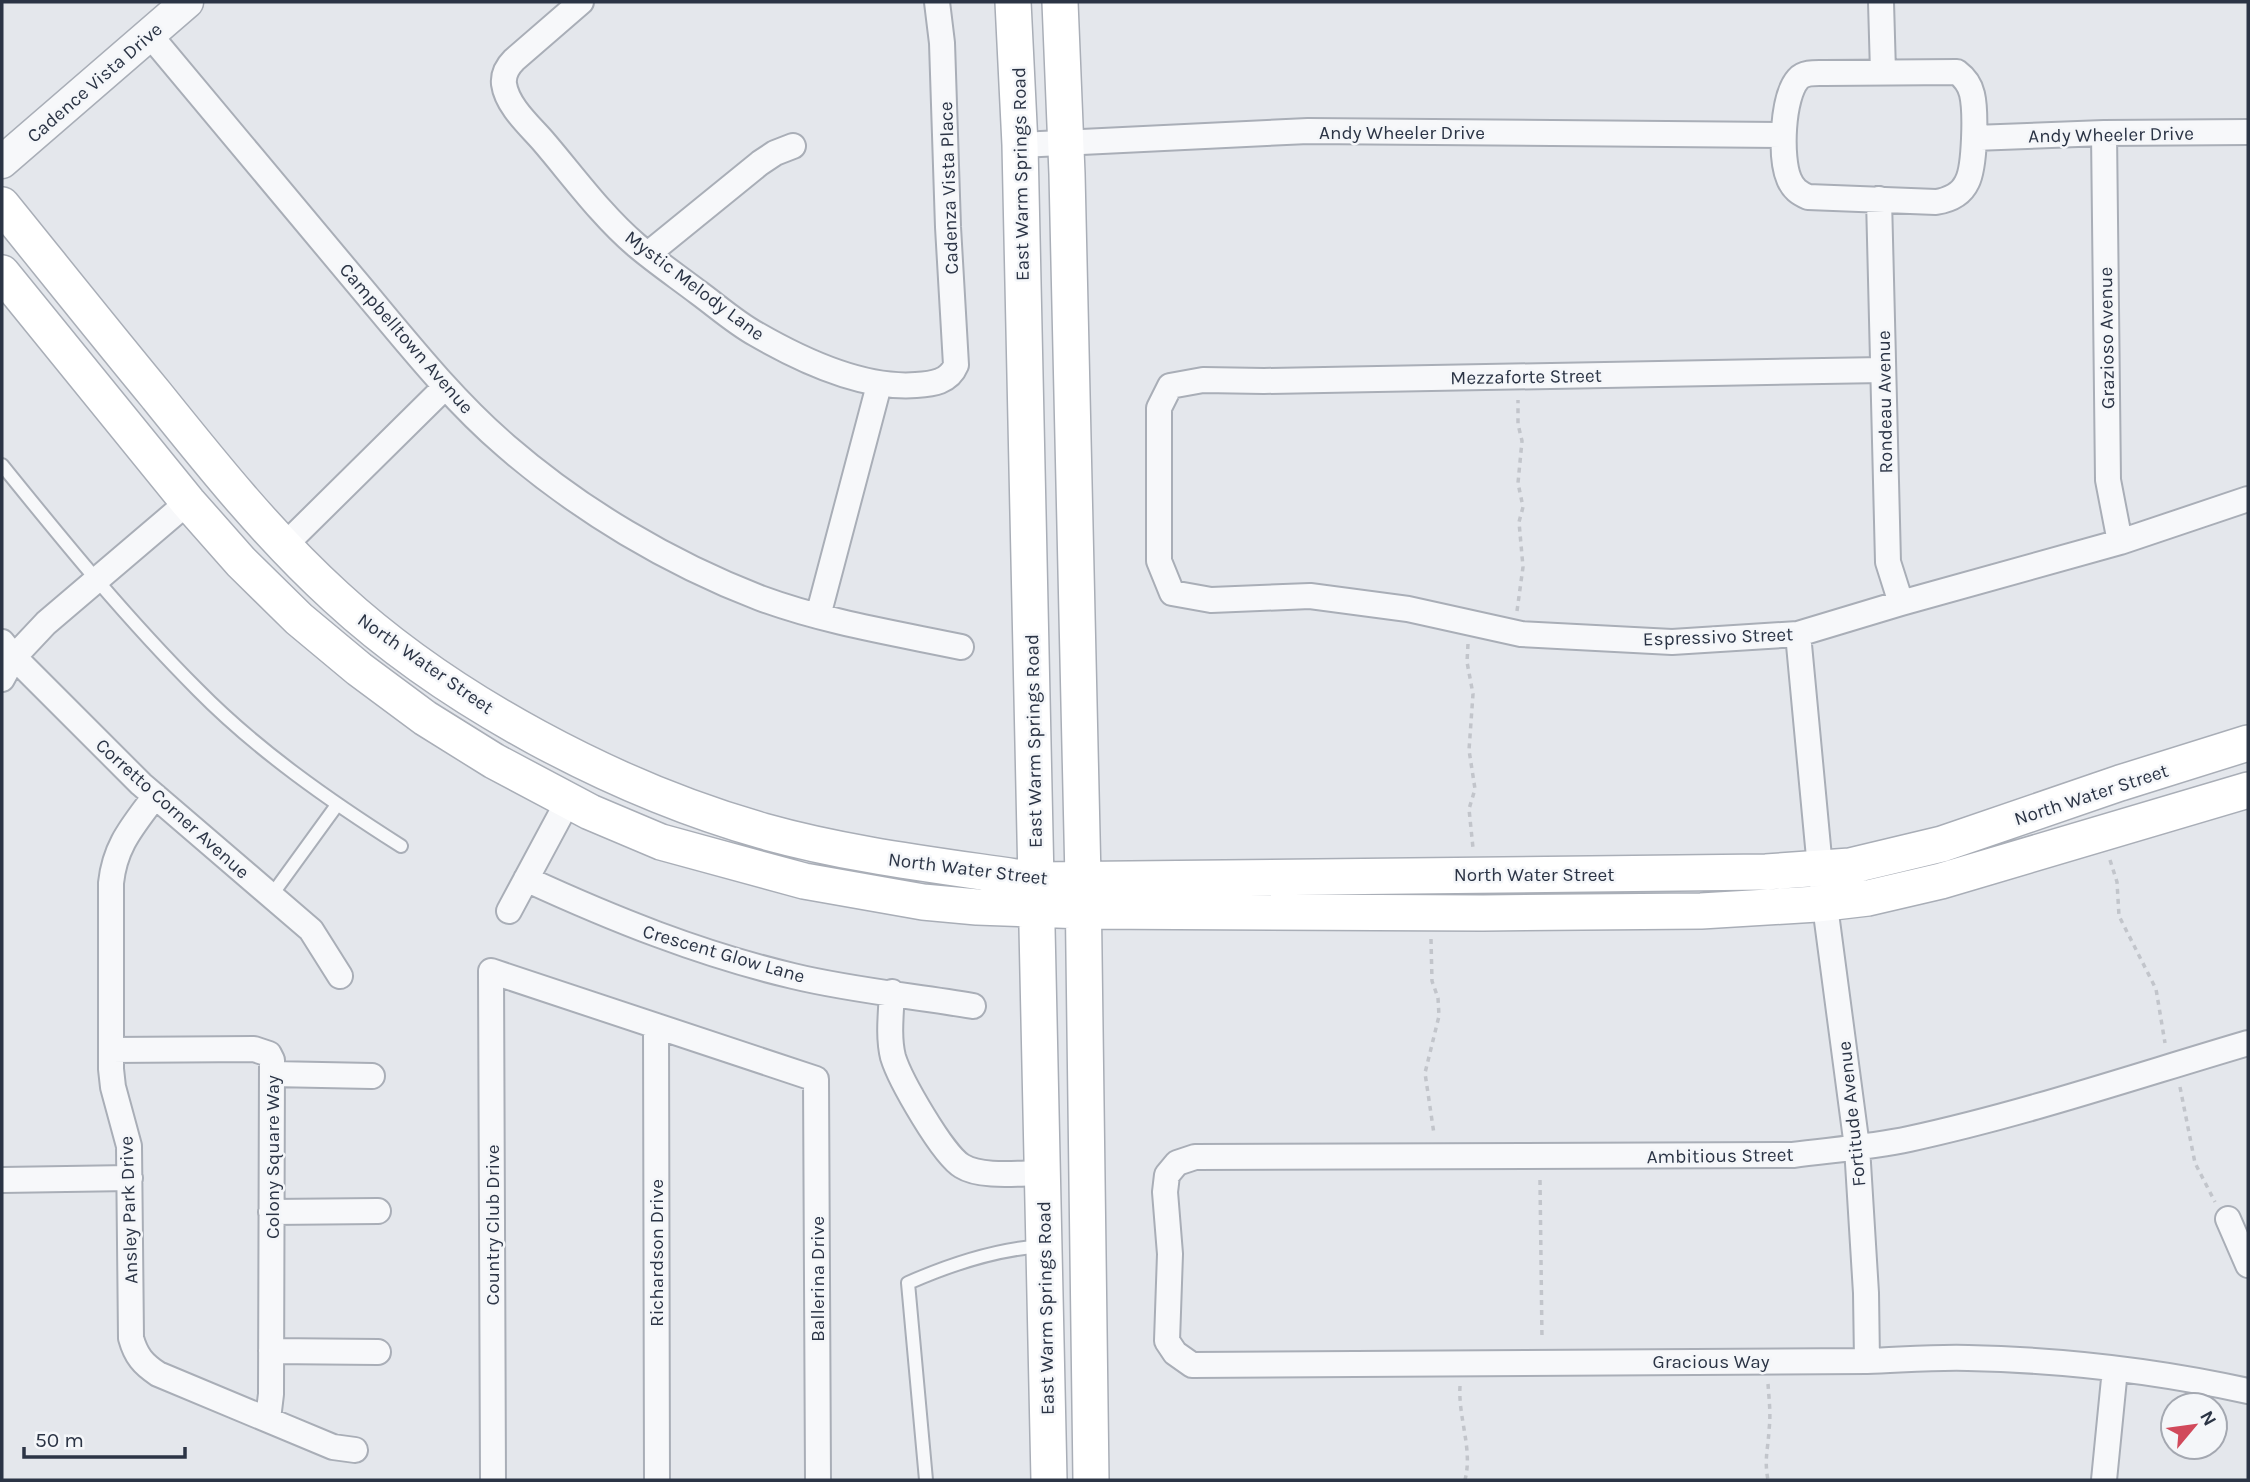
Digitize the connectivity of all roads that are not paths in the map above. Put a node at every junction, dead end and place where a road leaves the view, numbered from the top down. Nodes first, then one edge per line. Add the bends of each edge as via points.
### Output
1 (187, 2) edge
2 (582, 2) edge
3 (937, 2) edge
4 (1013, 2) edge
5 (1060, 2) edge
6 (1881, 2) edge
7 (149, 34) junction
8 (1883, 72) junction
9 (2248, 132) edge
10 (2104, 133) junction
11 (1783, 135) junction
12 (1974, 138) junction
13 (1066, 141) junction
14 (1020, 145) junction
15 (793, 146) dead end
16 (2, 162) edge
17 (1879, 199) junction
18 (2, 205) edge
19 (648, 254) junction
20 (2, 273) edge
21 (1883, 370) junction
22 (953, 373) joint
23 (880, 385) junction
24 (445, 387) junction
25 (2, 465) edge
26 (2248, 499) edge
27 (188, 502) junction
28 (2120, 542) junction
29 (284, 546) junction
30 (95, 581) junction
31 (1172, 593) joint
32 (1901, 603) junction
33 (818, 616) junction
34 (1798, 634) junction
35 (961, 647) dead end
36 (8, 649) edge
37 (2, 679) edge
38 (2248, 743) edge
39 (2248, 790) edge
40 (155, 796) junction
41 (568, 801) junction
42 (337, 805) junction
43 (401, 846) dead end
44 (1820, 868) junction
45 (526, 879) junction
46 (1036, 894) junction
47 (1083, 895) junction
48 (271, 896) junction
49 (1825, 903) junction
50 (509, 911) dead end
51 (341, 976) dead end
52 (892, 992) junction
53 (973, 1006) dead end
54 (656, 1026) junction
55 (2248, 1043) edge
56 (111, 1050) junction
57 (272, 1074) junction
58 (372, 1076) dead end
59 (1857, 1147) junction
60 (1043, 1173) junction
61 (130, 1178) junction
62 (2, 1180) edge
63 (378, 1211) dead end
64 (271, 1212) junction
65 (2228, 1219) road end
66 (1044, 1246) junction
67 (2248, 1265) edge
68 (271, 1351) junction
69 (378, 1352) dead end
70 (1175, 1353) joint
71 (1867, 1361) junction
72 (2115, 1369) junction
73 (2248, 1391) edge
74 (268, 1419) junction
75 (355, 1450) dead end
76 (493, 1480) edge
77 (657, 1480) edge
78 (818, 1480) edge
79 (926, 1480) edge
80 (1049, 1480) edge
81 (1091, 1480) edge
82 (2104, 1480) edge

1 - 7 street, Cadence Vista Drive
2 - 19 street, Mystic Melody Lane via 514,61 505,76 506,92 603,211
3 - 22 street, Cadenza Vista Place via 956,357
4 - 14 main road, East Warm Springs Road
5 - 13 main road
6 - 8 street
7 - 16 street, Cadence Vista Drive
7 - 24 street, Campbelltown Avenue
8 - 11 street via 1808,74 1798,79
8 - 12 street via 1957,72 1972,93
9 - 10 street, Andy Wheeler Drive
10 - 12 street, Andy Wheeler Drive
10 - 28 street, Grazioso Avenue via 2108,480
11 - 13 street, Andy Wheeler Drive via 1308,131
11 - 17 street via 1785,167 1798,193
12 - 17 street via 1969,180 1950,200
13 - 14 street, Andy Wheeler Drive
13 - 47 main road
14 - 46 main road, East Warm Springs Road
15 - 19 street via 760,163
17 - 21 street, Rondeau Avenue
18 - 29 main road, North Water Street via 209,462
19 - 23 street, Mystic Melody Lane via 754,333 830,369
20 - 27 main road, North Water Street
21 - 31 street, Mezzaforte Street via 1203,380 1170,386 1158,408 1159,561
21 - 32 street, Rondeau Avenue via 1888,562
22 - 23 street, Mystic Melody Lane via 929,384
23 - 33 street
24 - 29 street
24 - 33 street, Campbelltown Avenue via 536,471 641,541 737,588
25 - 30 lane
26 - 28 street, Espressivo Street
27 - 30 street
27 - 41 main road, North Water Street via 299,619 359,669 425,718
28 - 32 street, Espressivo Street
29 - 46 main road, North Water Street via 347,607 439,678 615,776 775,834
30 - 36 street
30 - 42 lane via 199,692
31 - 34 street, Espressivo Street via 1211,600 1310,596 1408,609 1521,634 1672,642
32 - 34 street, Espressivo Street
33 - 35 street, Campbelltown Avenue
34 - 44 street, Fortitude Avenue
36 - 37 street
36 - 40 street, Corretto Corner Avenue
38 - 44 main road, North Water Street via 1942,844 1883,860
39 - 49 main road, North Water Street via 1941,881
40 - 48 street, Corretto Corner Avenue
40 - 56 street, Ansley Park Drive via 124,838 113,863
41 - 45 street
41 - 46 main road, North Water Street via 661,842 804,881 923,902
42 - 43 lane
42 - 48 lane
44 - 47 main road, North Water Street via 1475,874
44 - 49 street, Fortitude Avenue
45 - 50 street
45 - 52 street, Crescent Glow Lane via 635,927 709,952 794,976
46 - 47 main road, North Water Street
46 - 60 main road, East Warm Springs Road
47 - 49 main road, North Water Street via 1431,913 1701,911
47 - 81 main road
48 - 51 street, Corretto Corner Avenue via 311,930
49 - 59 street, Fortitude Avenue
52 - 53 street, Crescent Glow Lane
52 - 60 street via 893,1057 946,1151 962,1166 982,1173
54 - 76 street, Country Club Drive via 491,971
54 - 77 street, Richardson Drive
54 - 78 street, Ballerina Drive via 816,1079
55 - 59 street, Ambitious Street via 1971,1125
56 - 57 street, Colony Square Way via 254,1049 269,1054
56 - 61 street, Ansley Park Drive via 113,1087 130,1146
57 - 58 street
57 - 64 street, Colony Square Way
59 - 70 street, Ambitious Street via 1793,1155 1195,1157 1177,1163 1167,1175 1165,1192 1170,1254 1167,1341
59 - 71 street, Fortitude Avenue
60 - 66 main road, East Warm Springs Road
61 - 62 street
61 - 74 street, Ansley Park Drive via 131,1338 137,1357 158,1374
63 - 64 street
64 - 68 street, Colony Square Way
65 - 67 street
66 - 79 lane via 978,1258 908,1283
66 - 80 main road, East Warm Springs Road
68 - 69 street
68 - 74 street, Colony Square Way
70 - 71 street, Gracious Way via 1192,1365
71 - 72 street, Gracious Way via 2030,1360
72 - 73 street, Gracious Way
72 - 82 street
74 - 75 street, Ansley Park Drive via 333,1447

